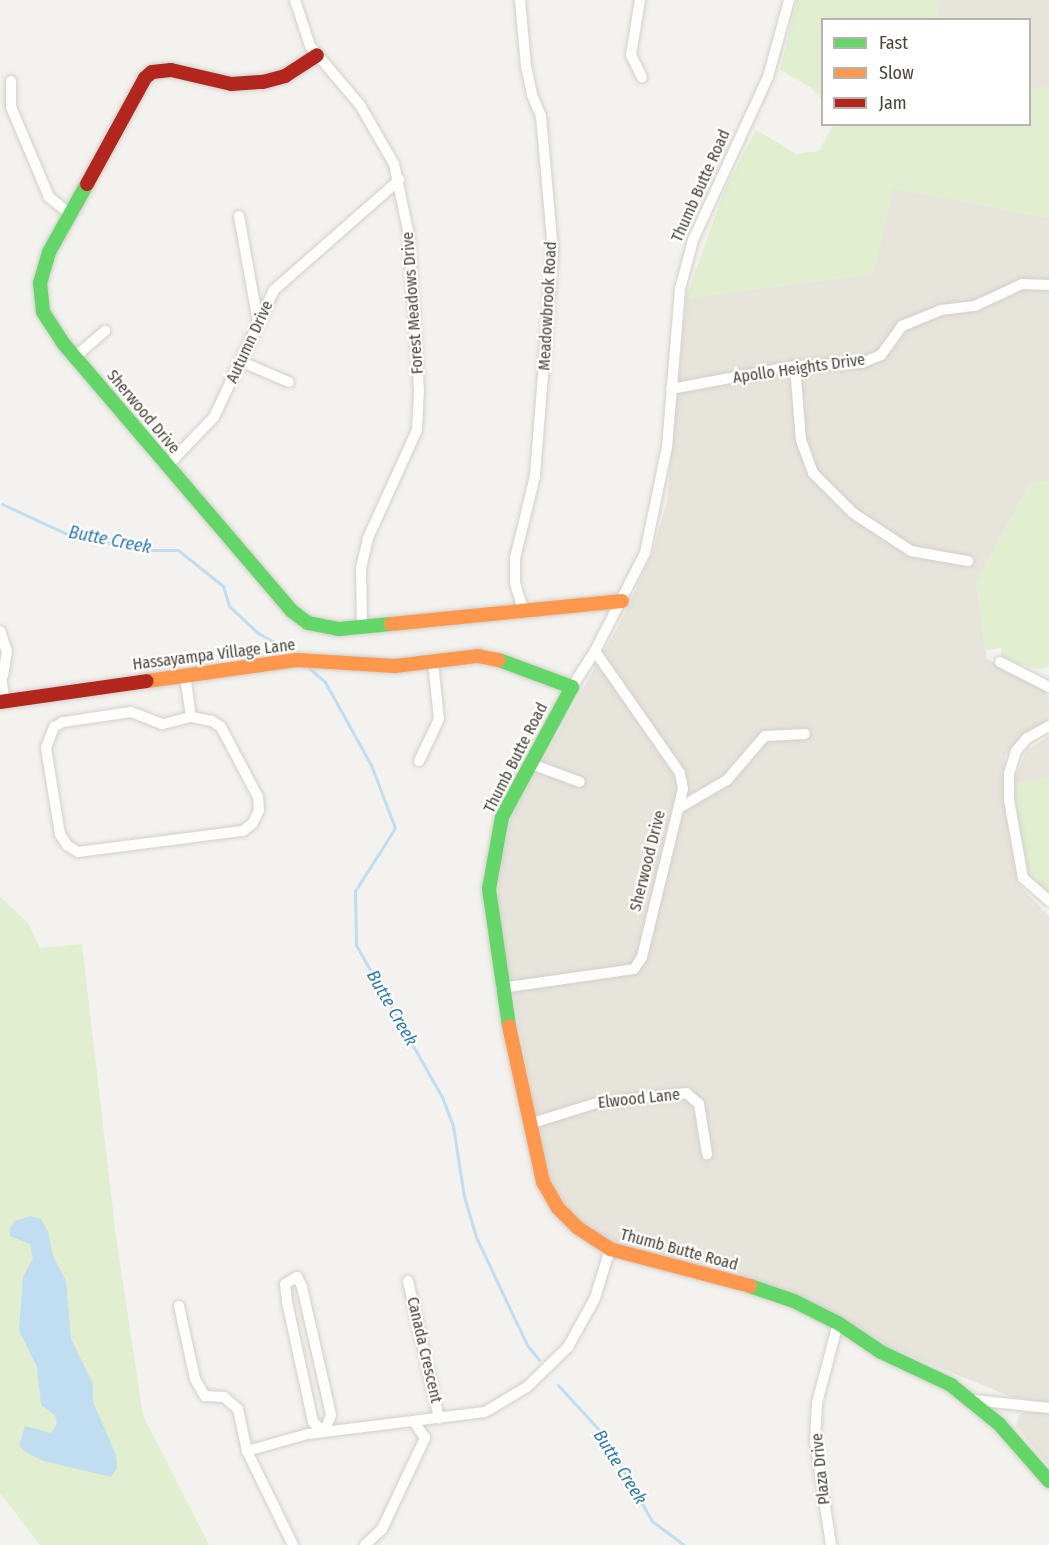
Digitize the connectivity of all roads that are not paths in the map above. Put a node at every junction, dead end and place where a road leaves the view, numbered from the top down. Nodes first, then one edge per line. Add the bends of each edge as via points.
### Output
1 (295, 0) edge
2 (520, 0) edge
3 (640, 0) edge
4 (789, 0) edge
5 (316, 55) junction
6 (642, 78) dead end
7 (11, 81) dead end
8 (399, 180) junction
9 (69, 213) junction
10 (239, 216) dead end
11 (1049, 285) edge
12 (258, 322) junction
13 (105, 331) dead end
14 (75, 357) junction
15 (242, 362) junction
16 (795, 366) junction
17 (288, 382) dead end
18 (671, 389) junction
19 (167, 466) junction
20 (968, 561) dead end
21 (622, 601) junction
22 (524, 612) junction
23 (362, 626) junction
24 (0, 631) edge
25 (595, 651) junction
26 (1000, 662) dead end
27 (433, 663) junction
28 (1, 674) edge
29 (185, 675) junction
30 (572, 687) junction
31 (1049, 687) edge
32 (3, 702) edge
33 (191, 717) junction
34 (1049, 726) edge
35 (805, 734) dead end
36 (419, 761) dead end
37 (529, 763) junction
38 (580, 782) dead end
39 (679, 808) junction
40 (1049, 902) edge
41 (501, 988) junction
42 (529, 1124) junction
43 (707, 1154) dead end
44 (610, 1249) junction
45 (408, 1281) dead end
46 (179, 1306) dead end
47 (838, 1323) junction
48 (974, 1400) junction
49 (1049, 1407) edge
50 (439, 1419) junction
51 (416, 1424) junction
52 (324, 1432) junction
53 (247, 1451) junction
54 (1049, 1481) edge
55 (372, 1543) edge
56 (292, 1545) edge
57 (831, 1545) edge

1 - 5 street, Forest Meadows Drive
2 - 22 street, Meadowbrook Road via 526,66 541,116 553,250 535,476 514,558 515,583
3 - 6 street via 632,55
4 - 18 street, Thumb Butte Road via 768,77 693,240 680,289
5 - 8 street, Forest Meadows Drive via 360,105
5 - 9 street, Sherwood Drive via 285,76 263,82 231,84 171,70 152,72
7 - 9 street via 11,107 49,197
8 - 12 street, Autumn Drive via 274,290
8 - 23 street, Forest Meadows Drive via 410,247 419,391 417,430 368,538 361,569
9 - 14 street, Sherwood Drive via 49,252 40,284 43,312
10 - 12 street
11 - 16 street, Apollo Heights Drive via 1022,284 975,306 941,310 902,326 881,355 862,363
12 - 15 street, Autumn Drive
13 - 14 street
14 - 19 street, Sherwood Drive
15 - 17 street
15 - 19 street, Autumn Drive via 214,417
16 - 18 street, Apollo Heights Drive
16 - 20 street via 801,440 813,473 853,513 911,551
18 - 21 street, Thumb Butte Road via 662,478 648,542
19 - 23 street, Sherwood Drive via 292,611 308,623 326,628
21 - 22 street, Sherwood Drive
21 - 25 street, Thumb Butte Road
22 - 23 street, Sherwood Drive
24 - 28 street via 7,651
25 - 30 street, Thumb Butte Road
25 - 39 street, Sherwood Drive via 680,773 683,789
26 - 31 street
27 - 29 street, Hassayampa Village Lane via 395,666 297,660
27 - 30 street, Hassayampa Village Lane via 478,656 514,662
27 - 36 street via 440,719
28 - 32 street
29 - 32 street, Hassayampa Village Lane
29 - 33 street
30 - 37 street, Thumb Butte Road
33 - 33 street via 162,724 131,712 63,722 54,728 46,748 60,834 67,845 78,852 243,831 253,823 259,810 258,797 221,728 212,721
34 - 40 street via 1027,738 1016,751 1009,774 1009,800 1023,878
35 - 39 street via 765,736 727,780
37 - 38 street
37 - 41 street, Thumb Butte Road via 502,817 489,890
39 - 41 street, Sherwood Drive via 642,957 634,969
41 - 42 street, Thumb Butte Road
42 - 43 street, Elwood Lane via 597,1103 686,1093 699,1104
42 - 44 street, Thumb Butte Road via 543,1182 558,1208 578,1228
44 - 47 street, Thumb Butte Road via 747,1285 794,1301
44 - 50 street via 595,1298 568,1347 527,1387 485,1412
45 - 50 street, Canada Crescent
46 - 53 street via 195,1379 205,1396 224,1397 238,1409
47 - 48 street, Thumb Butte Road via 881,1352
47 - 57 street, Plaza Drive via 817,1403 816,1441
48 - 49 street, Thumb Butte Road
48 - 54 street
50 - 51 street
51 - 52 street
51 - 55 street via 425,1438
52 - 52 street via 331,1415 297,1277 285,1284 287,1302 313,1422
52 - 53 street
53 - 56 street

